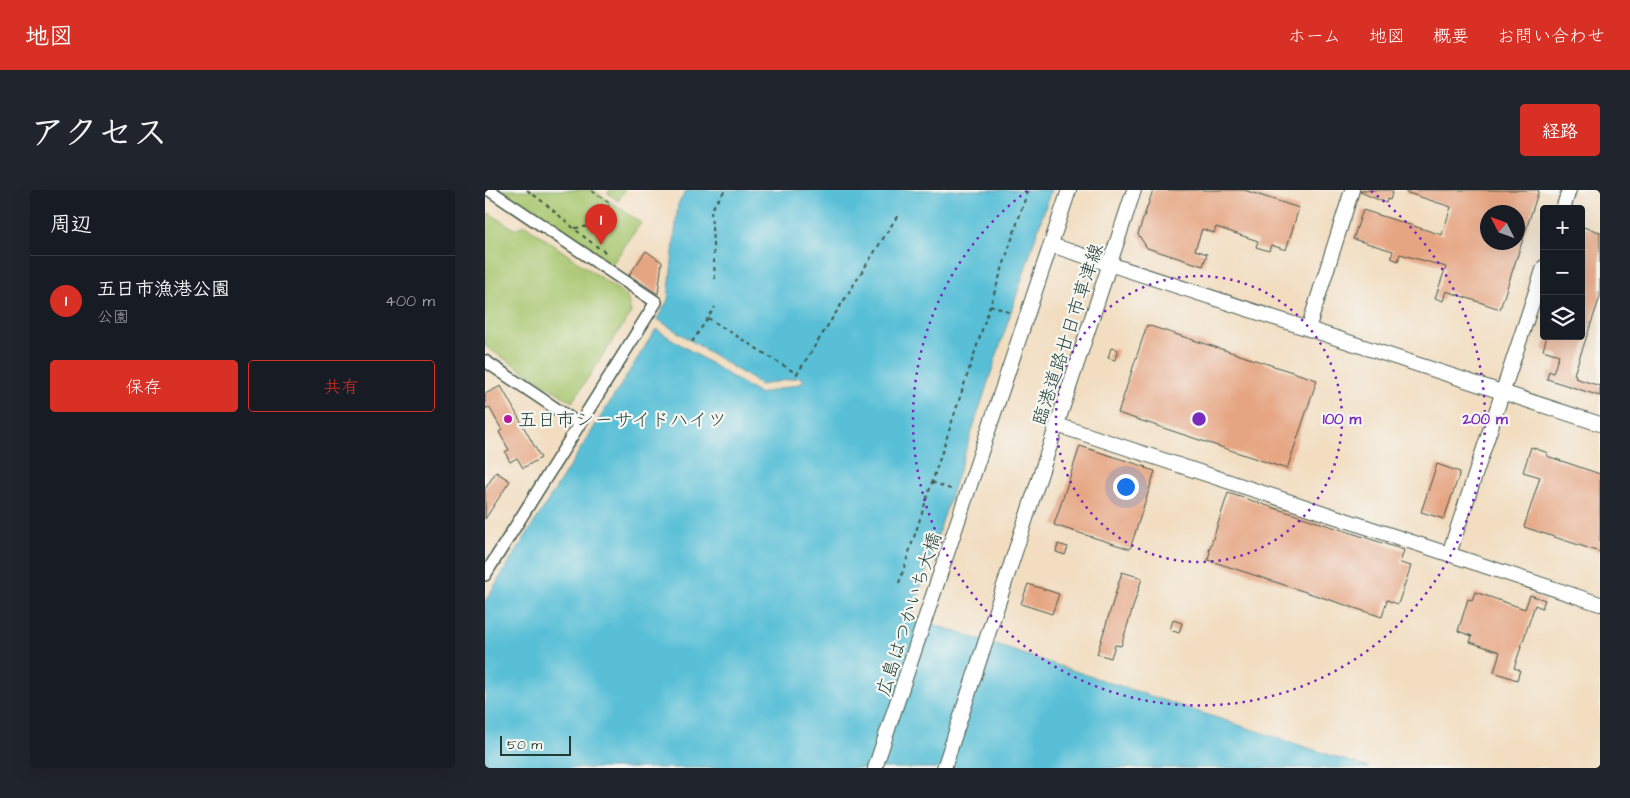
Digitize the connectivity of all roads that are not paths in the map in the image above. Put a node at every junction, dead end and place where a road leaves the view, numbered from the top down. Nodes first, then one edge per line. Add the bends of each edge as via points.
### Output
1 (489, 190) edge
2 (1069, 190) edge
3 (1134, 190) edge
4 (1352, 190) edge
5 (1569, 190) edge
6 (1564, 205) edge
7 (1051, 245) junction
8 (1110, 264) junction
9 (1540, 279) edge
10 (1309, 329) junction
11 (485, 361) edge
12 (1503, 392) junction
13 (579, 424) junction
14 (1600, 424) edge
15 (1057, 425) junction
16 (1449, 554) junction
17 (485, 575) edge
18 (1600, 604) edge
19 (875, 768) edge
20 (944, 768) edge

1 - 13 street via 656,302
2 - 7 street
3 - 8 street, 臨港道路廿日市草津線
4 - 10 street
5 - 6 street
7 - 8 street
7 - 19 street, 広島はつかいち大橋
8 - 10 street
8 - 15 street, 臨港道路廿日市草津線
9 - 12 street
10 - 12 street
11 - 13 street
12 - 14 street
12 - 16 street
13 - 17 street
15 - 16 street
15 - 20 street, 臨港道路廿日市草津線
16 - 18 street

